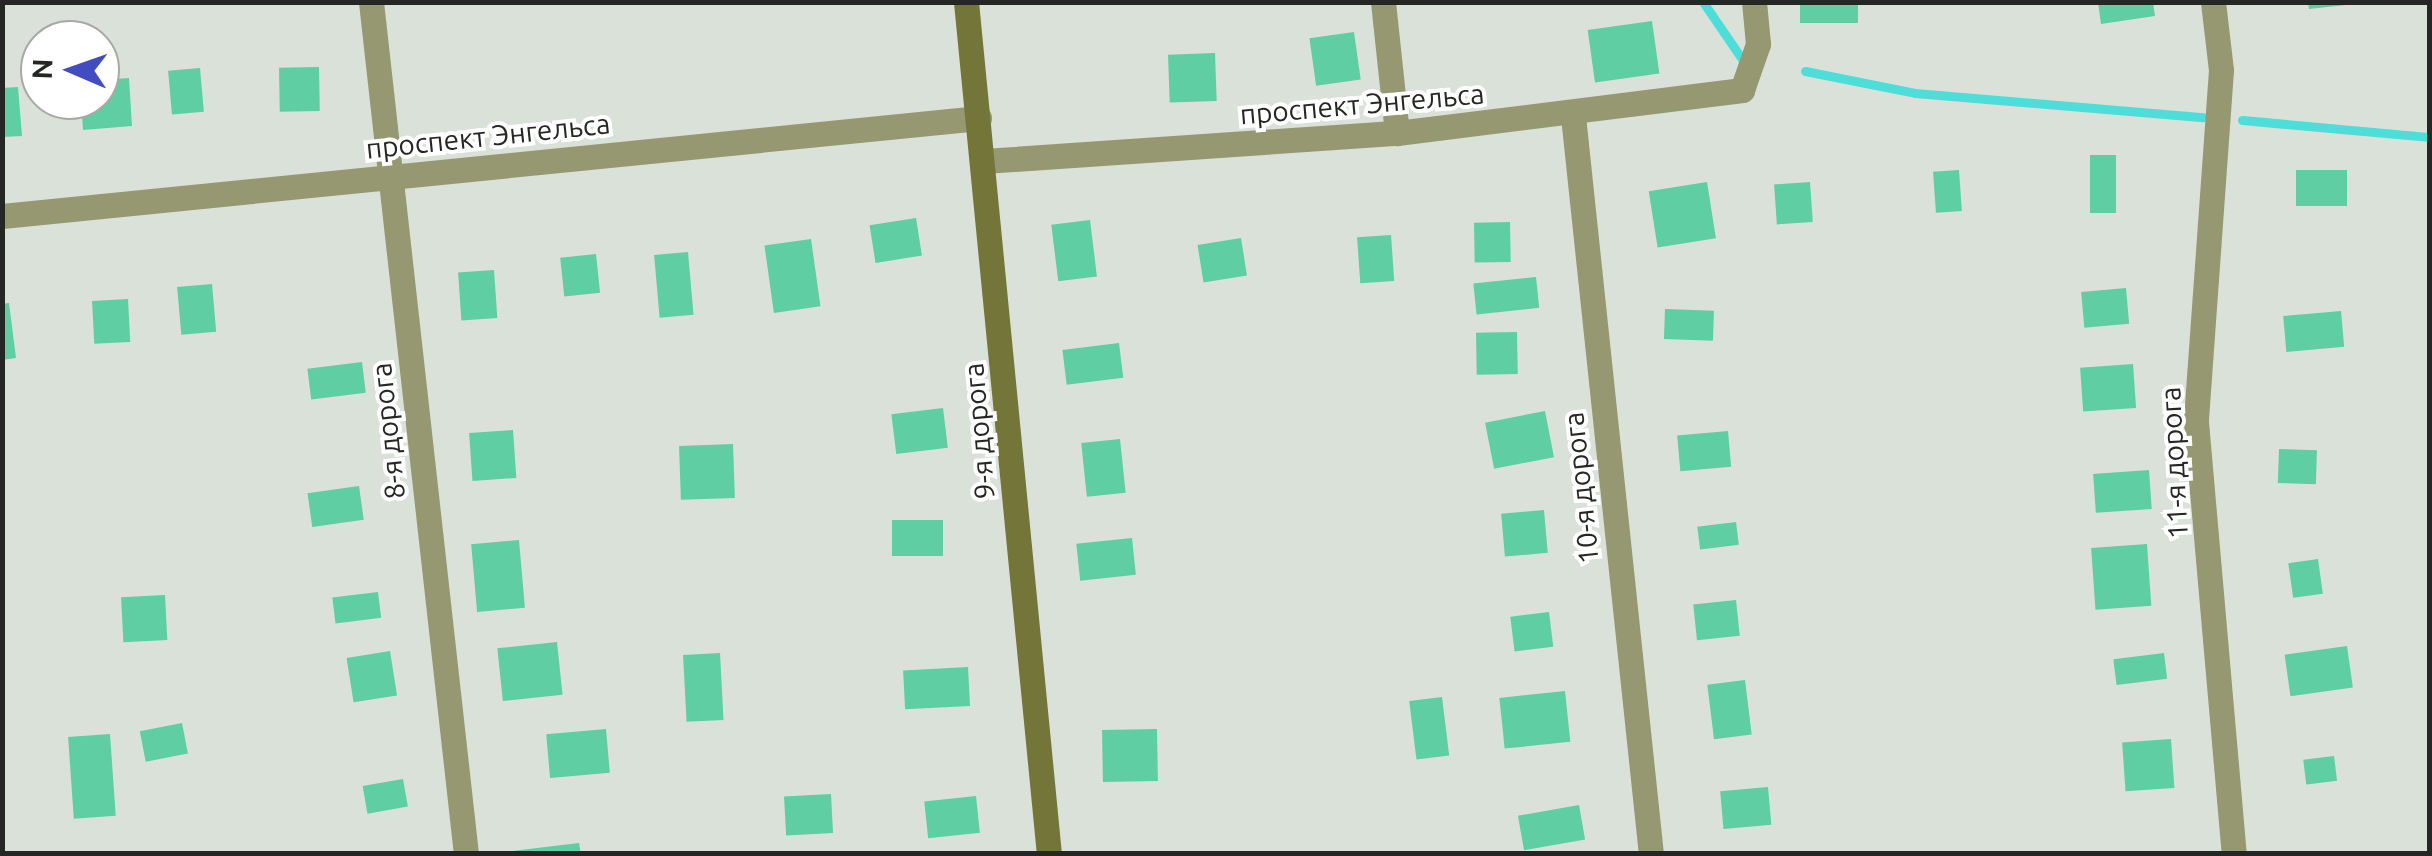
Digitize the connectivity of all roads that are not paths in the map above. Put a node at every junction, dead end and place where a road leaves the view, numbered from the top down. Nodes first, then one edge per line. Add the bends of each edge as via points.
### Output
1 (371, 2) edge
2 (966, 2) edge
3 (1382, 2) edge
4 (1754, 2) edge
5 (2212, 2) edge
6 (1572, 116) junction
7 (980, 118) junction
8 (1397, 133) junction
9 (984, 161) junction
10 (389, 176) junction
11 (2, 216) edge
12 (466, 854) edge
13 (1049, 854) edge
14 (1651, 854) edge
15 (2234, 854) edge

1 - 10 street, 8-я дорога
2 - 7 street, 9-я дорога
3 - 8 street
4 - 6 street, проспект Энгельса via 1758,44 1742,90
5 - 15 street, 11-я дорога via 2222,70 2196,422
6 - 8 street, проспект Энгельса
6 - 14 street, 10-я дорога
7 - 9 street, 9-я дорога
7 - 10 street, проспект Энгельса
8 - 9 street, проспект Энгельса
9 - 13 street, 9-я дорога
10 - 11 street, проспект Энгельса
10 - 12 street, 8-я дорога

